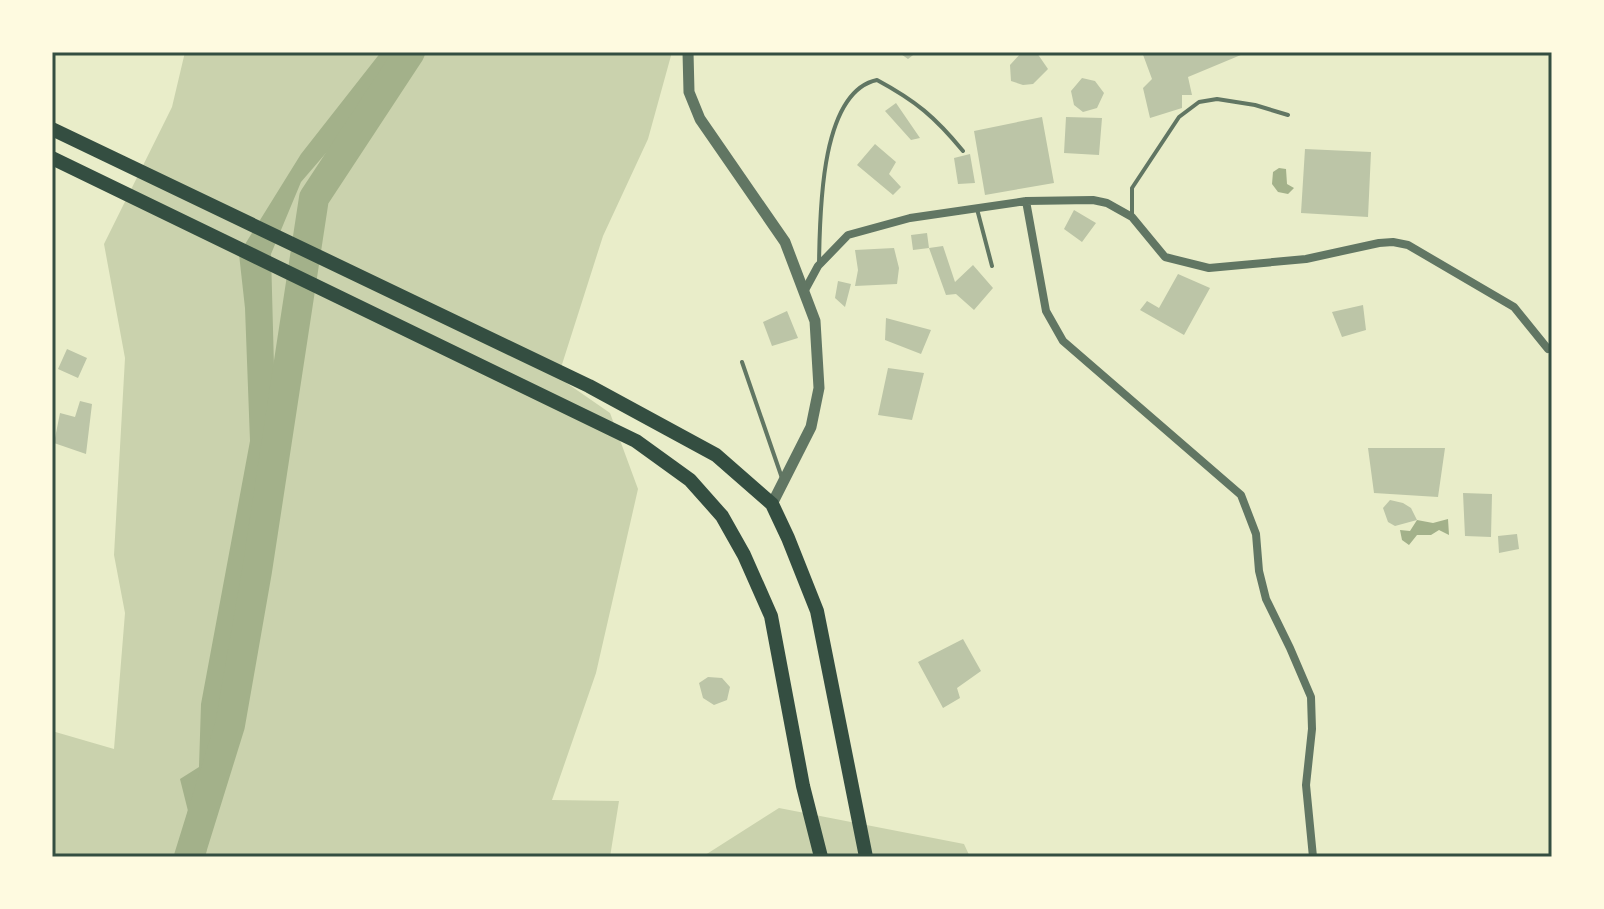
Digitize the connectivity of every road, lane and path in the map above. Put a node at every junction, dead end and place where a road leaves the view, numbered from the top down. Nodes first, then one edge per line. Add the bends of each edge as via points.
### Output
1 (688, 52) edge
2 (1288, 115) dead end
3 (52, 129) edge
4 (963, 151) dead end
5 (52, 158) edge
6 (1026, 201) junction
7 (977, 209) junction
8 (1132, 217) junction
9 (818, 266) junction
10 (992, 266) dead end
11 (805, 290) junction
12 (1548, 349) dead end
13 (742, 362) dead end
14 (782, 480) junction
15 (772, 504) junction
16 (821, 857) edge
17 (866, 857) edge
18 (1313, 857) edge

1 - 11 street via 689,92 700,119 785,242
2 - 8 lane via 1217,99 1199,102 1179,117 1132,188
3 - 15 highway via 589,386 716,455
4 - 9 lane via 937,120 906,96 877,80 860,86 842,112 825,159
5 - 16 highway via 636,441 690,480 744,555 771,616
6 - 7 street
6 - 8 street via 1093,200
6 - 18 street via 1046,311 1063,341 1241,495 1251,515 1266,599 1311,697 1306,785
7 - 9 street via 910,218 848,235
7 - 10 lane
8 - 12 street via 1165,257 1209,268 1306,259 1379,243 1408,245 1514,307
9 - 11 street
11 - 14 street via 815,321 819,388 811,427
13 - 14 lane
14 - 15 street
15 - 17 highway via 817,611

